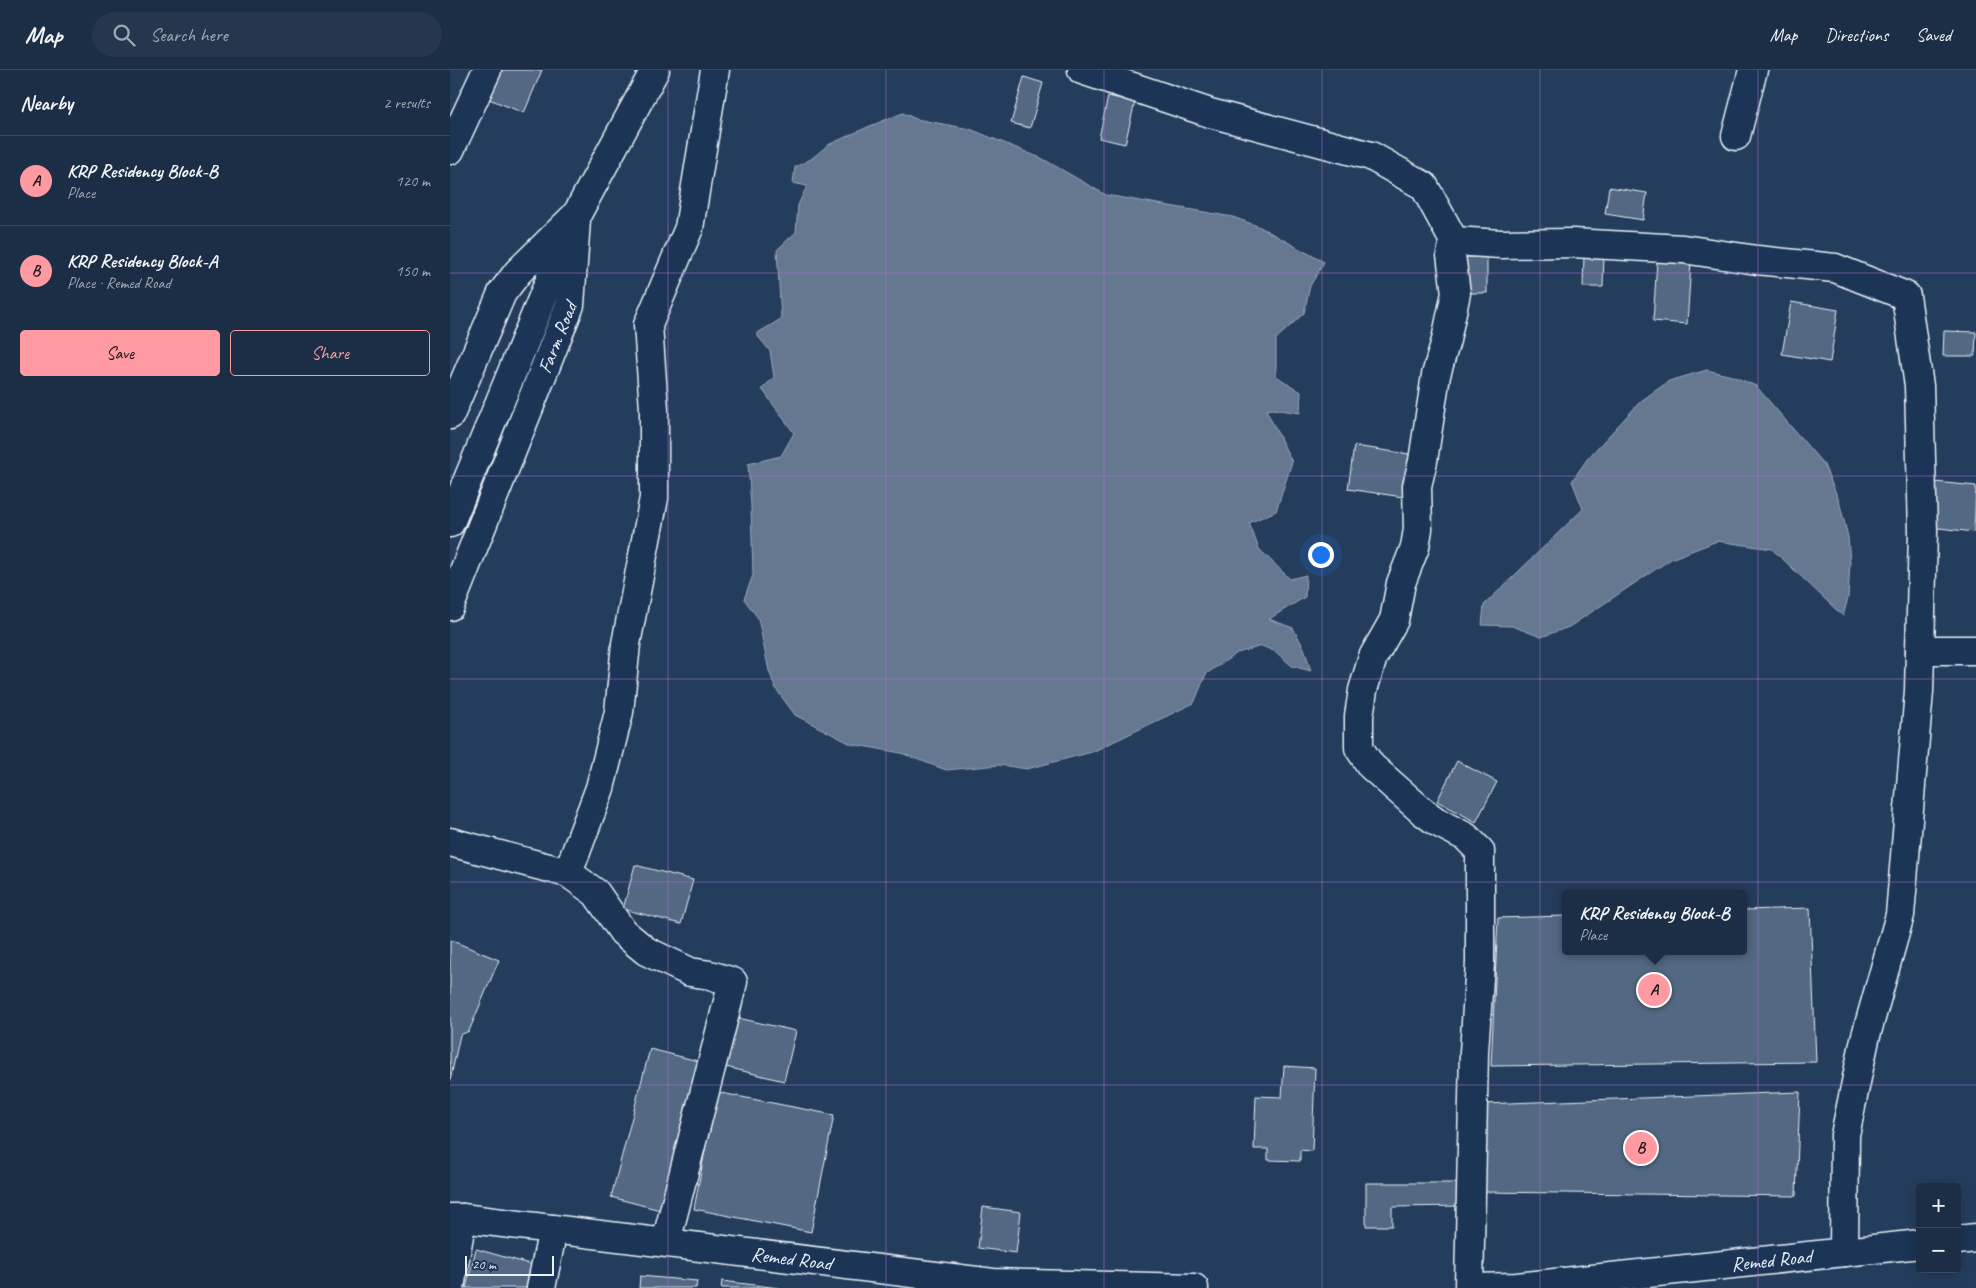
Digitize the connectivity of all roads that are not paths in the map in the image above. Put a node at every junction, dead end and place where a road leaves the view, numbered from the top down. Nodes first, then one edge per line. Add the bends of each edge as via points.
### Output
1 (487, 70) edge
2 (654, 70) edge
3 (715, 70) edge
4 (1082, 70) edge
5 (1752, 70) edge
6 (1736, 136) dead end
7 (450, 150) edge
8 (577, 214) junction
9 (1454, 241) junction
10 (450, 415) edge
11 (450, 523) edge
12 (450, 606) edge
13 (1920, 650) junction
14 (1976, 650) edge
15 (450, 842) edge
16 (568, 873) junction
17 (456, 1218) edge
18 (553, 1229) junction
19 (1976, 1238) edge
20 (1961, 1240) edge
21 (666, 1242) junction
22 (1916, 1244) edge
23 (1844, 1252) junction
24 (1646, 1280) edge
25 (450, 1286) edge
26 (541, 1288) edge
27 (1194, 1288) edge
28 (1471, 1288) edge

1 - 7 street
2 - 8 street, Farm Road
3 - 16 street via 689,228 648,325 654,409 654,498 626,644 619,712 600,788
4 - 9 street via 1210,114 1370,156 1424,186
5 - 6 street
8 - 10 street via 502,292
8 - 11 street
8 - 12 street, Farm Road via 570,304
9 - 13 street via 1683,249 1835,268 1906,296 1919,386 1923,532
9 - 28 street via 1451,255 1456,293 1436,375 1417,486 1415,547 1401,583 1394,620 1373,657 1363,690 1359,748 1371,766 1422,811 1466,837 1480,851
13 - 14 street
13 - 23 street via 1920,692 1900,915 1865,1039 1845,1135
15 - 16 street
16 - 21 street via 596,893 623,932 646,951 690,972 732,982
17 - 18 street, Remed Road
17 - 25 street
18 - 21 street, Remed Road
18 - 26 street
19 - 20 street
21 - 27 street, Remed Road via 993,1283
22 - 23 street, Remed Road
23 - 24 street, Remed Road
24 - 28 street, Remed Road

